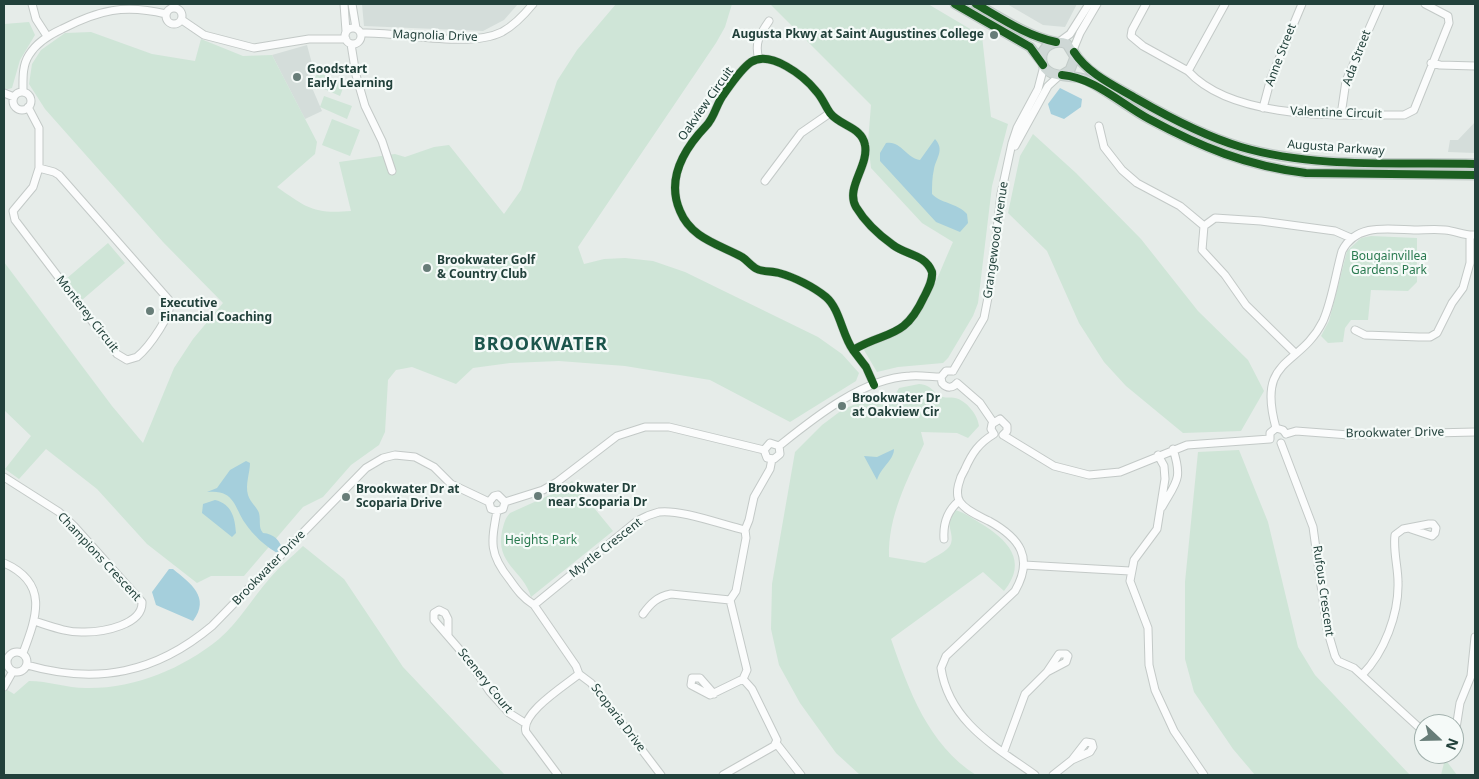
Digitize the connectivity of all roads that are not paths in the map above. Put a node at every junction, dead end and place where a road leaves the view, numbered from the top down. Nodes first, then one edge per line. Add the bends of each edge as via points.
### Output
1 (32, 4) edge
2 (344, 4) edge
3 (352, 4) edge
4 (533, 4) edge
5 (955, 4) edge
6 (976, 4) edge
7 (1089, 4) edge
8 (1097, 4) edge
9 (1146, 4) edge
10 (1225, 4) edge
11 (1302, 4) edge
12 (1380, 4) edge
13 (1425, 4) edge
14 (115, 6) edge
15 (175, 6) edge
16 (166, 14) junction
17 (182, 20) junction
18 (769, 21) dead end
19 (47, 36) junction
20 (353, 36) junction
21 (1057, 42) junction
22 (1073, 51) junction
23 (759, 59) junction
24 (1431, 63) junction
25 (1043, 66) junction
26 (1475, 66) edge
27 (1188, 72) junction
28 (1061, 75) junction
29 (23, 92) junction
30 (4, 93) edge
31 (14, 97) junction
32 (28, 107) junction
33 (1263, 108) junction
34 (830, 112) junction
35 (1341, 115) junction
36 (1099, 126) dead end
37 (1009, 161) junction
38 (1475, 164) edge
39 (39, 168) junction
40 (392, 171) dead end
41 (1475, 176) edge
42 (764, 181) dead end
43 (1204, 226) junction
44 (1473, 235) edge
45 (1351, 238) junction
46 (1355, 330) dead end
47 (853, 350) junction
48 (1295, 353) junction
49 (953, 371) junction
50 (941, 377) junction
51 (957, 383) junction
52 (874, 385) junction
53 (993, 422) junction
54 (1276, 428) junction
55 (1475, 432) edge
56 (994, 434) junction
57 (1286, 434) junction
58 (1002, 435) junction
59 (1270, 438) junction
60 (1281, 443) junction
61 (779, 446) junction
62 (1172, 449) junction
63 (764, 450) junction
64 (1158, 455) junction
65 (772, 459) junction
66 (4, 477) edge
67 (959, 500) junction
68 (489, 502) junction
69 (505, 502) junction
70 (497, 511) junction
71 (1159, 512) junction
72 (1411, 529) dead end
73 (745, 530) junction
74 (944, 539) dead end
75 (4, 563) edge
76 (1024, 565) junction
77 (1130, 571) junction
78 (730, 600) junction
79 (534, 605) junction
80 (643, 614) dead end
81 (34, 621) junction
82 (448, 635) dead end
83 (1475, 637) edge
84 (23, 653) junction
85 (6, 656) edge
86 (27, 665) junction
87 (13, 671) junction
88 (1047, 672) dead end
89 (583, 674) junction
90 (1362, 675) junction
91 (1473, 676) edge
92 (743, 679) junction
93 (4, 687) edge
94 (714, 694) dead end
95 (1458, 714) edge
96 (525, 723) junction
97 (1414, 723) edge
98 (776, 743) junction
99 (1004, 751) junction
100 (1072, 760) dead end
101 (558, 775) edge
102 (661, 775) edge
103 (723, 775) edge
104 (801, 775) edge
105 (1035, 775) edge
106 (1053, 775) edge
107 (1204, 775) edge

1 - 19 street via 36,19
2 - 20 street
3 - 20 street
4 - 20 street, Magnolia Drive via 511,26 489,37
5 - 25 main road via 1030,47
6 - 21 main road via 1042,39
7 - 21 street via 1070,34
8 - 22 street
9 - 27 street, Valentine Circuit via 1132,36
10 - 27 street
11 - 33 street, Anne Street via 1271,78
12 - 35 street, Ada Street via 1346,81
13 - 24 street, Valentine Circuit via 1448,16 1449,23
14 - 16 street
14 - 19 street via 86,16
15 - 16 street
15 - 17 street via 182,12
16 - 17 street via 171,24
17 - 20 street via 204,35 254,48
18 - 23 street via 758,36
19 - 29 street via 28,56 23,69
20 - 40 street via 356,75
21 - 22 main road via 1067,44
21 - 25 main road via 1044,50
22 - 28 main road via 1073,66
22 - 38 main road, Augusta Parkway via 1090,71 1164,114 1240,146 1321,161
23 - 34 street via 776,62 809,84
23 - 47 street, Oakview Circuit via 746,67 725,93 710,122 683,157 674,183 679,210 689,227 710,242 742,257 756,268 788,277 828,298
24 - 26 street
24 - 35 street, Valentine Circuit via 1414,110 1408,114
25 - 28 main road via 1051,73
25 - 37 street, Grangewood Avenue via 1038,89 1016,128
27 - 33 street, Valentine Circuit via 1223,95
28 - 37 street, Grangewood Avenue via 1048,86
28 - 41 main road, Augusta Parkway via 1084,80 1193,142 1248,162 1306,173
29 - 31 street
29 - 32 street via 30,97
30 - 31 street
31 - 32 street via 16,107
32 - 39 street, Monterey Circuit via 39,128
33 - 35 street, Valentine Circuit
34 - 42 street via 800,133
34 - 47 street via 860,134 865,145 865,159 853,197 856,206 875,231 894,247 925,261 932,272 922,303 905,326 894,334
36 - 43 street via 1104,147 1122,170 1137,183 1180,206
37 - 49 street, Grangewood Avenue via 1001,194 984,318
39 - 39 street, Monterey Circuit via 33,187 13,211 15,220 117,354 127,360 138,357 168,315 169,300 59,176
43 - 45 street via 1215,218 1268,222 1335,231
43 - 48 street via 1202,250 1246,305
44 - 45 street via 1444,230 1374,228
44 - 46 street via 1463,288 1437,333 1419,338 1365,335
45 - 48 street via 1342,250 1323,321
47 - 52 street, Oakview Circuit
48 - 54 street via 1275,376 1271,389 1271,409
49 - 50 street via 946,371
49 - 51 street via 957,375
50 - 51 street via 947,387
50 - 52 street via 910,376
51 - 53 street via 980,403
52 - 61 street via 836,403
53 - 56 street via 991,429
53 - 58 street via 1000,419 1006,423 1007,431
54 - 57 street via 1281,428
54 - 59 street via 1270,433
55 - 57 street, Brookwater Drive
56 - 58 street
56 - 67 street via 971,456 961,476
57 - 60 street
58 - 64 street via 1054,466 1089,476 1120,472
59 - 60 street
59 - 62 street via 1201,443
60 - 90 street, Rufous Crescent via 1313,528 1327,629 1335,656
61 - 63 street via 770,443
61 - 65 street via 778,456
62 - 64 street
62 - 71 street via 1179,471 1178,481
63 - 65 street via 765,456
63 - 69 street, Brookwater Drive via 669,427 645,427 616,436 543,490
64 - 71 street via 1165,472
65 - 73 street via 770,469 757,490
66 - 81 street, Champions Crescent via 48,504 69,522 142,602 142,610 133,620 110,628 68,631
67 - 74 street via 950,510
67 - 76 street via 966,508 1013,537
68 - 69 street, Brookwater Drive via 498,495
68 - 70 street, Brookwater Drive via 491,509
68 - 86 street, Brookwater Drive via 451,484 424,461 406,455 383,458 366,468 212,626 188,645 158,661 129,670 94,675 68,674
69 - 70 street
70 - 79 street, Scoparia Drive via 493,547 496,563 526,601
71 - 77 street via 1157,529 1134,560
72 - 90 street via 1403,529 1395,535 1398,582 1392,624 1372,665
73 - 78 street via 736,591
73 - 79 street, Myrtle Crescent via 674,513 660,512 648,516 637,521
75 - 81 street via 17,569 31,584 36,597
76 - 77 street
76 - 99 street via 1022,578 1014,591 946,656 940,668 956,707 973,730 993,747
77 - 107 street via 1132,592 1142,607 1148,628 1148,665 1155,690 1174,731
78 - 80 street via 671,594 650,603
78 - 92 street via 747,670
79 - 89 street, Scoparia Drive
81 - 84 street
82 - 96 street, Scenery Court via 509,714
83 - 91 street
84 - 85 street
84 - 86 street
85 - 87 street
86 - 87 street via 23,670
87 - 93 street
88 - 99 street via 1025,694
89 - 96 street via 532,712
89 - 102 street, Scoparia Drive
90 - 97 street, Rufous Crescent
91 - 95 street
92 - 94 street
92 - 98 street via 752,689 777,736
96 - 101 street via 526,732
98 - 103 street
98 - 104 street
99 - 105 street
100 - 106 street

